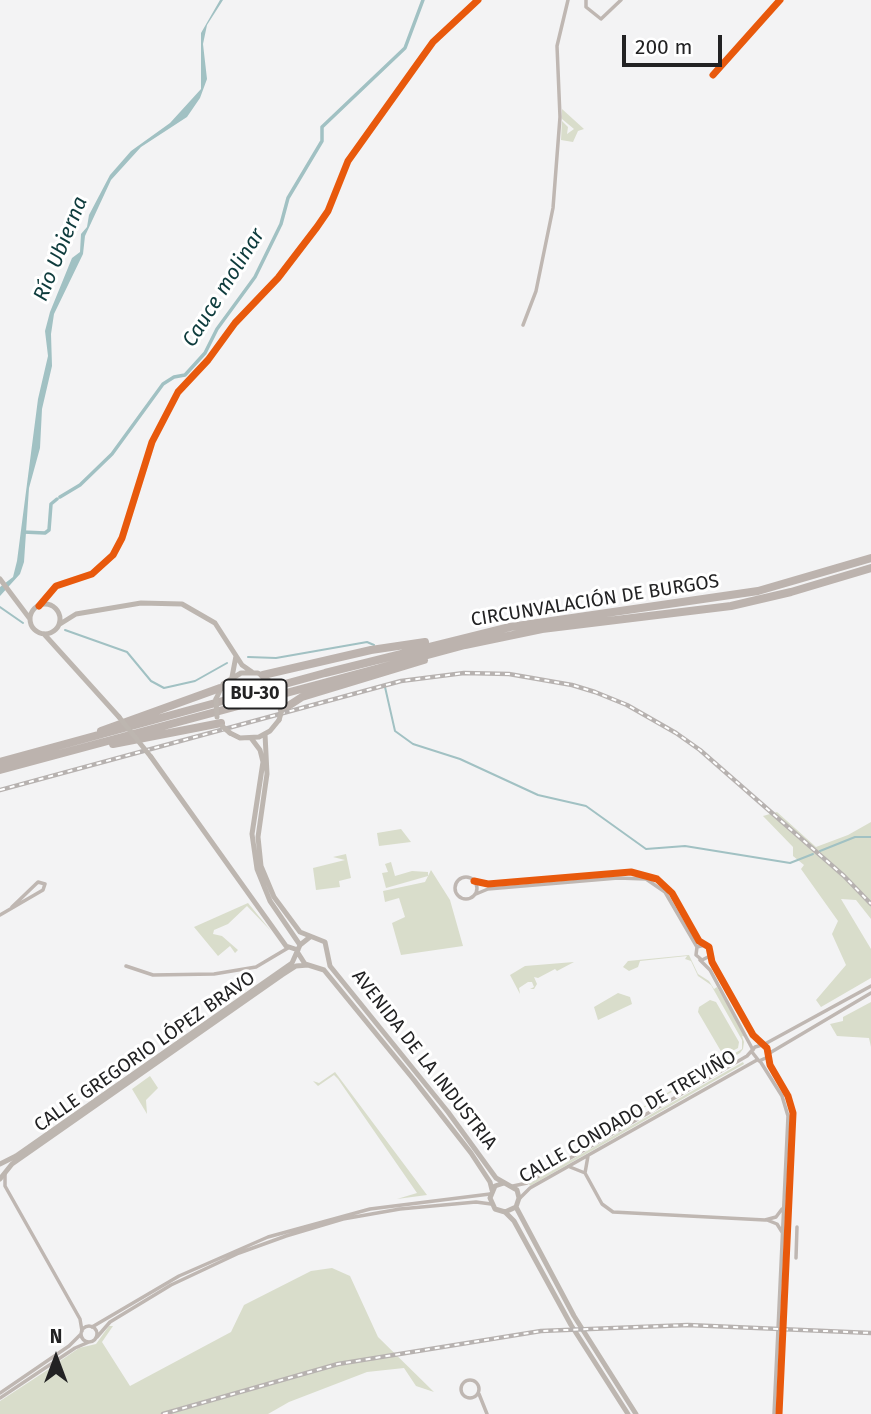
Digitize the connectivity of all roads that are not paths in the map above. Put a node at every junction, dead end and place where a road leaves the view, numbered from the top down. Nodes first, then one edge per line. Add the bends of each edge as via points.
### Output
1 (478, 0) edge
2 (568, 0) edge
3 (586, 0) edge
4 (621, 0) edge
5 (523, 325) dead end
6 (871, 558) edge
7 (871, 568) edge
8 (1, 580) edge
9 (51, 590) junction
10 (21, 604) junction
11 (52, 605) junction
12 (37, 606) junction
13 (58, 611) junction
14 (76, 614) junction
15 (30, 619) junction
16 (60, 624) junction
17 (510, 627) junction
18 (54, 631) junction
19 (44, 634) junction
20 (494, 638) junction
21 (60, 649) junction
22 (236, 653) junction
23 (252, 672) junction
24 (263, 675) junction
25 (232, 677) junction
26 (220, 688) junction
27 (282, 710) junction
28 (220, 722) junction
29 (265, 734) junction
30 (251, 738) junction
31 (39, 756) junction
32 (0, 762) edge
33 (0, 770) edge
34 (474, 881) junction
35 (32, 891) dead end
36 (476, 894) junction
37 (0, 915) edge
38 (281, 937) junction
39 (310, 937) junction
40 (706, 945) junction
41 (697, 947) junction
42 (288, 948) junction
43 (299, 949) junction
44 (328, 951) junction
45 (278, 952) junction
46 (710, 954) junction
47 (701, 960) junction
48 (310, 965) junction
49 (126, 966) dead end
50 (871, 986) edge
51 (871, 993) edge
52 (763, 1045) junction
53 (753, 1051) junction
54 (768, 1054) junction
55 (758, 1060) junction
56 (589, 1155) junction
57 (0, 1164) edge
58 (565, 1168) junction
59 (585, 1173) junction
60 (2, 1177) edge
61 (504, 1183) junction
62 (5, 1186) junction
63 (513, 1186) junction
64 (491, 1192) junction
65 (491, 1204) junction
66 (784, 1204) junction
67 (517, 1205) junction
68 (505, 1212) junction
69 (765, 1220) junction
70 (797, 1227) dead end
71 (783, 1234) junction
72 (796, 1258) dead end
73 (80, 1319) junction
74 (91, 1326) junction
75 (81, 1333) junction
76 (97, 1337) junction
77 (89, 1342) junction
78 (479, 1392) junction
79 (0, 1393) edge
80 (0, 1398) edge
81 (468, 1398) junction
82 (481, 1405) junction
83 (487, 1414) edge
84 (628, 1414) edge
85 (636, 1414) edge
86 (775, 1414) edge

1 - 9 main road via 433,41 348,161 317,227 178,392 152,442 113,555 92,574
2 - 5 street via 557,46 559,125 553,208 538,284
3 - 4 street via 586,7 601,19
6 - 17 highway, CIRCUNVALACIÓN DE BURGOS / BU-30 via 758,591
7 - 20 highway, CIRCUNVALACIÓN DE BURGOS / BU-30 via 731,606
8 - 10 main road
9 - 11 main road
9 - 12 main road
10 - 12 main road
10 - 15 main road
11 - 12 main road
11 - 13 main road
12 - 15 main road
13 - 14 main road
13 - 16 main road
14 - 16 main road
14 - 22 main road via 150,602 182,604 215,623
15 - 19 main road via 35,630
16 - 18 main road
17 - 24 highway via 370,650
17 - 31 highway, CIRCUNVALACIÓN DE BURGOS / BU-30 via 325,673
18 - 19 main road
18 - 21 main road
19 - 21 main road
20 - 27 highway via 302,697
20 - 31 highway, CIRCUNVALACIÓN DE BURGOS / BU-30
21 - 38 main road, bridge via 194,813 235,878
22 - 23 main road
22 - 25 main road
23 - 24 main road
23 - 25 main road
24 - 27 main road, bridge via 274,684
25 - 26 main road
26 - 28 main road, bridge via 216,699
26 - 31 highway
27 - 29 main road, bridge
28 - 30 main road, bridge via 230,733
28 - 31 highway
29 - 30 main road
29 - 39 main road via 267,774 258,831 261,866 282,909 300,932
30 - 43 main road via 262,762 252,834 257,869
31 - 32 highway, CIRCUNVALACIÓN DE BURGOS / BU-30
31 - 33 highway, CIRCUNVALACIÓN DE BURGOS / BU-30
34 - 36 street
34 - 36 street via 461,878 454,889 465,900
34 - 40 street via 488,884 645,873 669,889 699,941
35 - 37 street
36 - 41 street via 488,889 646,879 667,894
38 - 42 main road
38 - 45 street
39 - 43 main road
39 - 44 main road via 321,939
40 - 41 street
40 - 46 street
41 - 47 street via 695,953
42 - 43 main road
42 - 45 street
43 - 48 main road
43 - 57 main road, CALLE GREGORIO LÓPEZ BRAVO via 294,962
44 - 48 main road via 324,962
44 - 61 main road, AVENIDA DE LA INDUSTRIA via 332,969
45 - 49 street via 256,967 214,974 153,975
46 - 47 street
46 - 52 street via 753,1035
47 - 53 street
48 - 60 main road, CALLE GREGORIO LÓPEZ BRAVO via 296,966 282,975 17,1160
48 - 64 main road, AVENIDA DE LA INDUSTRIA via 327,973 441,1113 487,1178
50 - 52 street
51 - 54 street
52 - 53 street, CALLE CONDADO DE TREVIÑO
52 - 54 street
53 - 55 street
53 - 63 street, CALLE CONDADO DE TREVIÑO via 527,1183
54 - 55 street, CALLE CONDADO DE TREVIÑO
54 - 86 street via 793,1118
55 - 56 street, CALLE CONDADO DE TREVIÑO
55 - 66 street via 787,1108
56 - 58 street, CALLE CONDADO DE TREVIÑO
56 - 59 street
57 - 60 main road
58 - 59 street
58 - 67 street, CALLE CONDADO DE TREVIÑO via 524,1192
59 - 69 street via 602,1204 613,1212
60 - 62 street
60 - 62 street
61 - 63 main road
61 - 64 main road
62 - 73 street
63 - 67 main road via 519,1195
64 - 65 main road
64 - 74 street via 370,1209 268,1237 179,1276
65 - 68 main road
65 - 76 street via 400,1209 286,1236 171,1285 110,1322
66 - 69 street via 778,1215
66 - 71 street
67 - 68 main road
67 - 85 main road via 573,1316
68 - 84 main road
69 - 71 street via 777,1224
70 - 72 street
71 - 86 street
73 - 74 street
73 - 75 street
74 - 75 street
74 - 76 street
75 - 77 street
75 - 79 street
76 - 77 street
77 - 80 street
78 - 81 street
78 - 81 street via 475,1382 466,1382 461,1389
78 - 82 street
81 - 82 street
82 - 83 street

